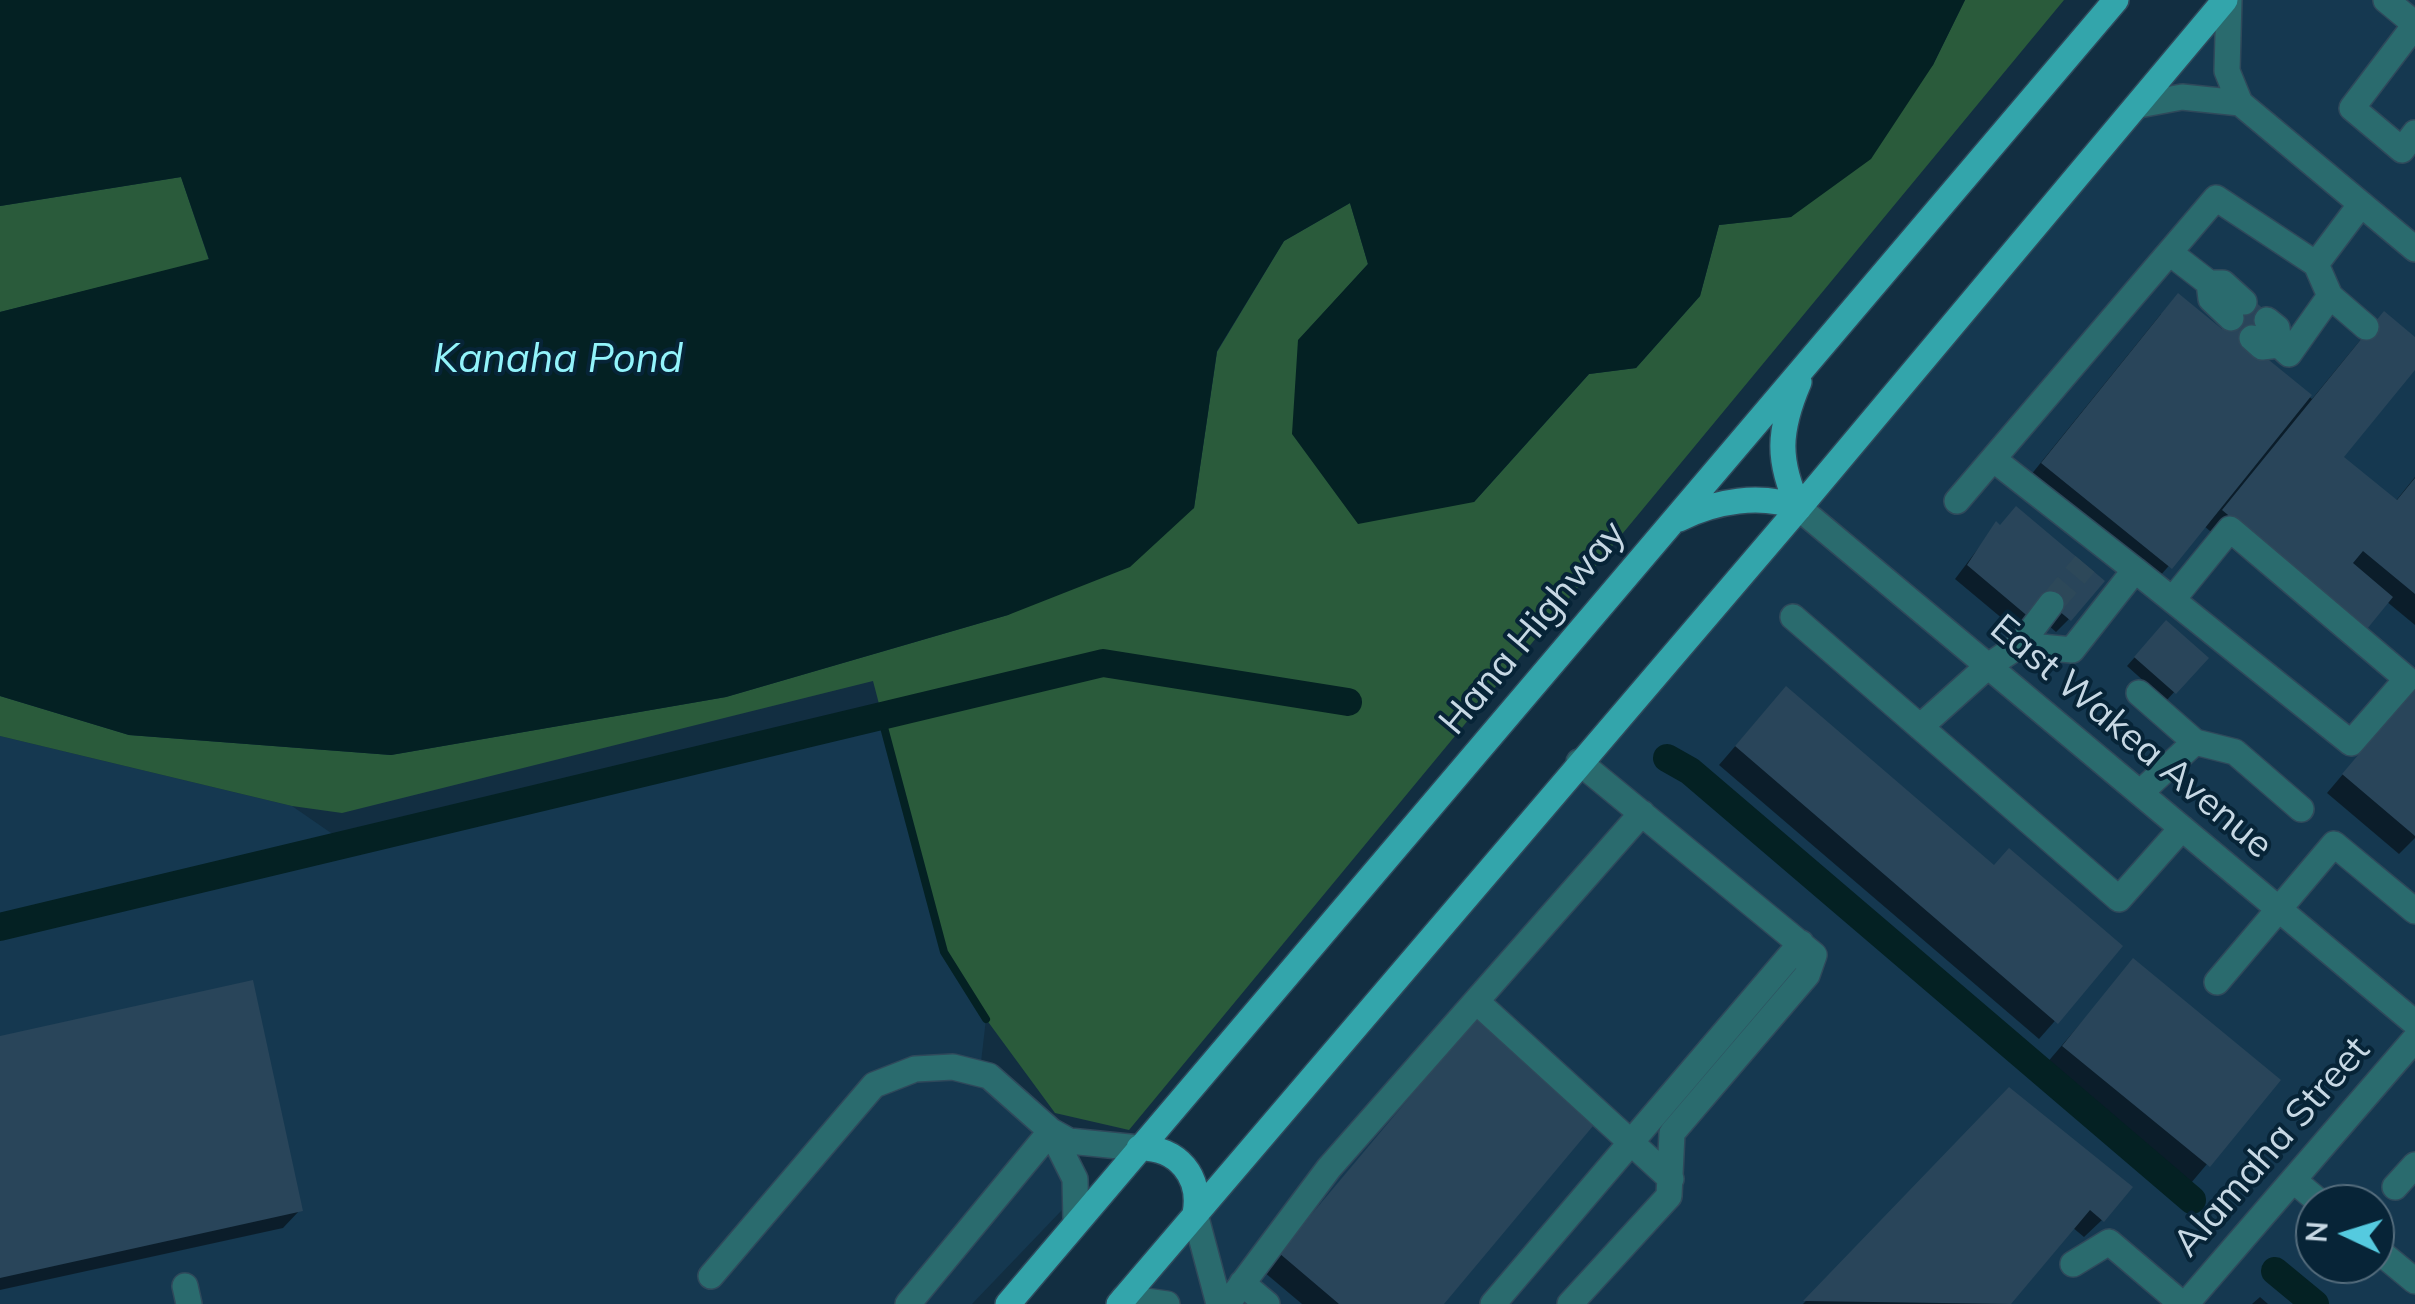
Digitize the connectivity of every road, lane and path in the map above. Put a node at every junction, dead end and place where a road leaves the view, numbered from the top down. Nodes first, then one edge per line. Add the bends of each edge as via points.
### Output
1 (2116, 0) edge
2 (2227, 0) edge
3 (2386, 0) edge
4 (2415, 25) edge
5 (2240, 103) junction
6 (2139, 105) junction
7 (2415, 133) edge
8 (2361, 204) junction
9 (2415, 249) edge
10 (2170, 252) junction
11 (2316, 264) junction
12 (2330, 296) junction
13 (2237, 310) dead end
14 (2366, 327) dead end
15 (2260, 329) dead end
16 (1808, 364) junction
17 (1993, 459) junction
18 (1958, 501) dead end
19 (1799, 508) junction
20 (1670, 524) junction
21 (2135, 570) junction
22 (2173, 600) junction
23 (2052, 604) tunnel mouth
24 (1793, 618) dead end
25 (2020, 645) junction
26 (1988, 666) junction
27 (2139, 692) dead end
28 (1920, 727) junction
29 (2195, 742) junction
30 (1579, 762) junction
31 (2140, 793) junction
32 (2301, 809) dead end
33 (1642, 813) junction
34 (2182, 828) junction
35 (2279, 909) junction
36 (2415, 912) edge
37 (1801, 944) junction
38 (2217, 982) dead end
39 (1478, 1002) junction
40 (2415, 1023) edge
41 (2415, 1039) edge
42 (1051, 1131) junction
43 (1633, 1144) junction
44 (1139, 1148) junction
45 (2415, 1165) edge
46 (1671, 1179) junction
47 (2293, 1180) junction
48 (2298, 1184) edge
49 (2395, 1187) dead end
50 (1194, 1214) junction
51 (1076, 1222) junction
52 (2074, 1264) dead end
53 (2395, 1264) edge
54 (711, 1276) dead end
55 (2415, 1280) edge
56 (1229, 1297) edge
57 (1122, 1301) edge
58 (908, 1304) edge
59 (1008, 1304) edge
60 (1167, 1304) edge
61 (1268, 1304) edge
62 (1493, 1304) edge
63 (1570, 1304) edge
64 (2184, 1304) edge

1 - 16 main road, Hana Highway
2 - 5 street via 2227,71
2 - 6 main road
3 - 4 street
4 - 7 street via 2352,108 2402,150
5 - 6 street via 2182,98
5 - 8 street
6 - 19 main road
8 - 9 street
8 - 11 street
10 - 11 street via 2216,198
10 - 13 street via 2210,283 2211,299
10 - 17 street
11 - 12 street
12 - 14 street
12 - 15 street via 2289,354 2279,345 2262,346
16 - 19 main road via 1789,406 1782,452 1783,475
16 - 20 main road, Hana Highway
17 - 18 street
17 - 21 street via 2093,554
19 - 20 main road via 1745,501
19 - 26 street, East Wakea Avenue
19 - 30 main road
20 - 44 main road, Hana Highway
21 - 22 street
21 - 25 street via 2072,650
22 - 22 street via 2351,743 2408,679 2230,530
23 - 25 street
24 - 28 street
25 - 26 street
26 - 28 street
26 - 31 street, East Wakea Avenue
27 - 29 street
28 - 34 street via 2119,899
29 - 31 street
29 - 32 street via 2235,752
30 - 33 street
30 - 50 main road
31 - 34 street, East Wakea Avenue
33 - 37 street
33 - 39 street
34 - 35 street, East Wakea Avenue
35 - 36 street via 2334,844
35 - 38 street
35 - 40 street, East Wakea Avenue
37 - 43 street
37 - 46 street via 1814,955 1807,974 1672,1133
39 - 43 street
39 - 56 street via 1330,1168
41 - 47 street, Alamaha Street
42 - 44 street via 1081,1144
42 - 51 street via 1075,1179
42 - 54 street via 989,1076 953,1067 915,1068 874,1085
42 - 58 street
43 - 46 street
43 - 62 street
44 - 50 main road via 1162,1151 1182,1164 1194,1184
44 - 51 main road, Hana Highway
45 - 49 street
46 - 63 street via 1669,1196
47 - 48 street
47 - 64 street, Alamaha Street
50 - 56 street
50 - 57 main road
51 - 59 main road, Hana Highway
52 - 64 street via 2109,1242
53 - 55 street
56 - 61 street
57 - 60 street

